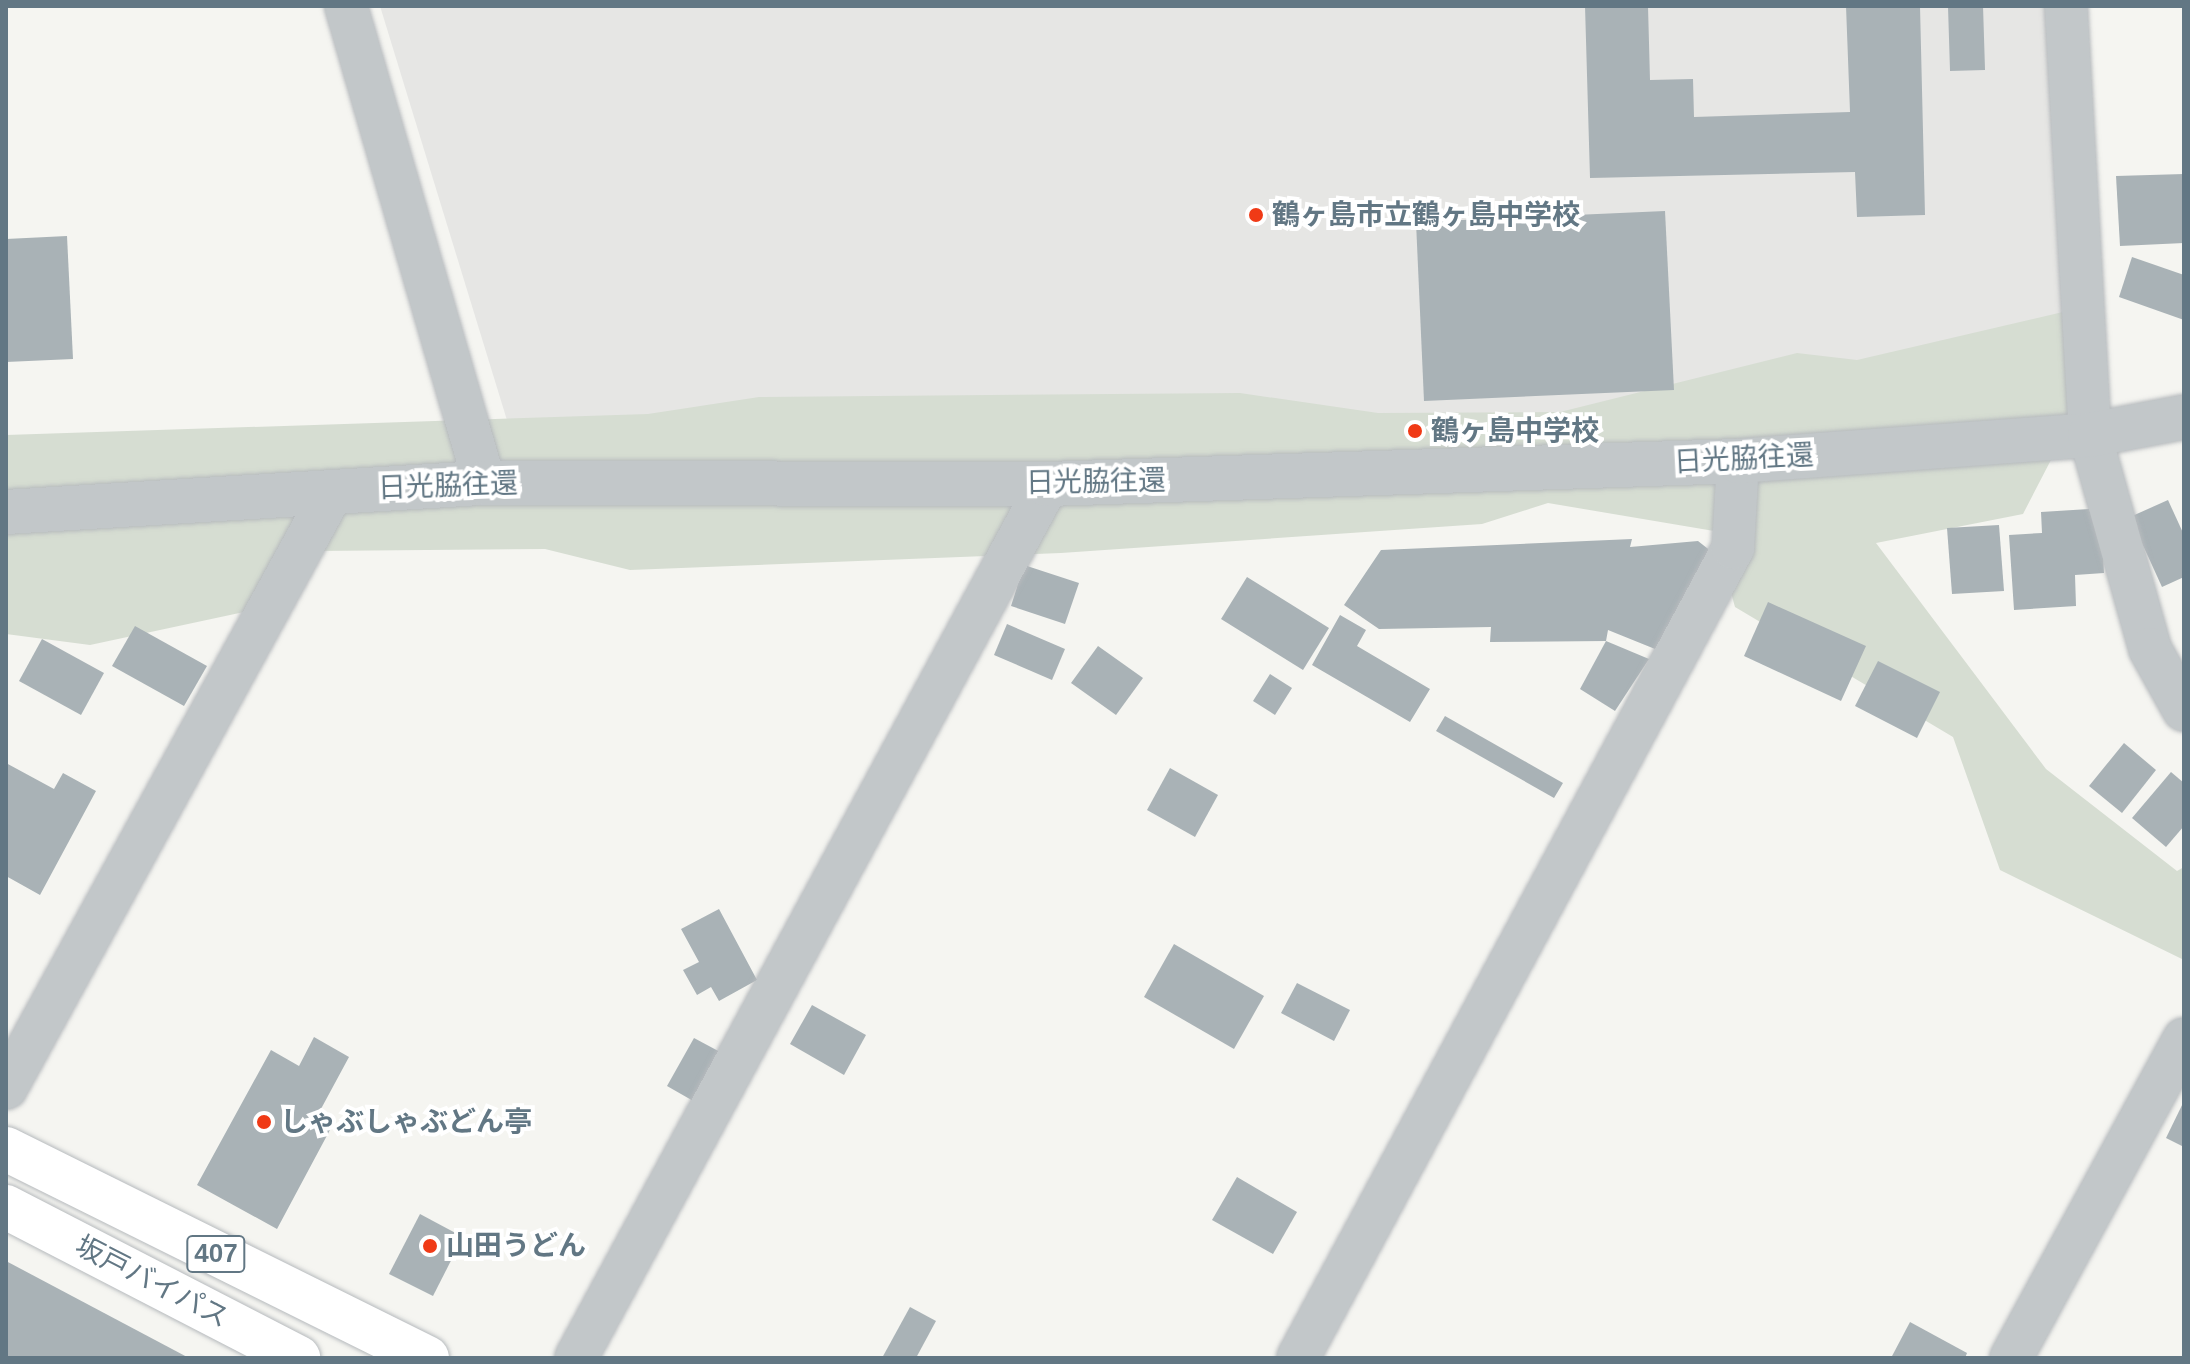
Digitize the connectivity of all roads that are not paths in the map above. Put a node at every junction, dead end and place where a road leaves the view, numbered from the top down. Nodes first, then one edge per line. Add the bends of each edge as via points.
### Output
1 (346, 6) edge
2 (2066, 6) edge
3 (2184, 417) edge
4 (2090, 435) junction
5 (1738, 461) junction
6 (485, 483) junction
7 (1048, 484) junction
8 (333, 491) junction
9 (6, 512) edge
10 (2184, 710) edge
11 (2184, 1039) edge
12 (6, 1088) edge
13 (6, 1149) edge
14 (6, 1207) edge
15 (298, 1358) edge
16 (427, 1358) edge
17 (576, 1358) edge
18 (1298, 1358) edge
19 (2011, 1358) edge

1 - 6 street
2 - 4 street
3 - 4 street, 日光脇往還
4 - 5 street, 日光脇往還
4 - 10 street via 2150,649
5 - 7 street, 日光脇往還
5 - 18 street via 1733,548
6 - 7 street, 日光脇往還
6 - 8 street, 日光脇往還
7 - 17 street
8 - 9 street, 日光脇往還
8 - 12 street
11 - 19 street
13 - 16 highway, 坂戸バイパス / 407
14 - 15 highway, 坂戸バイパス / 407

